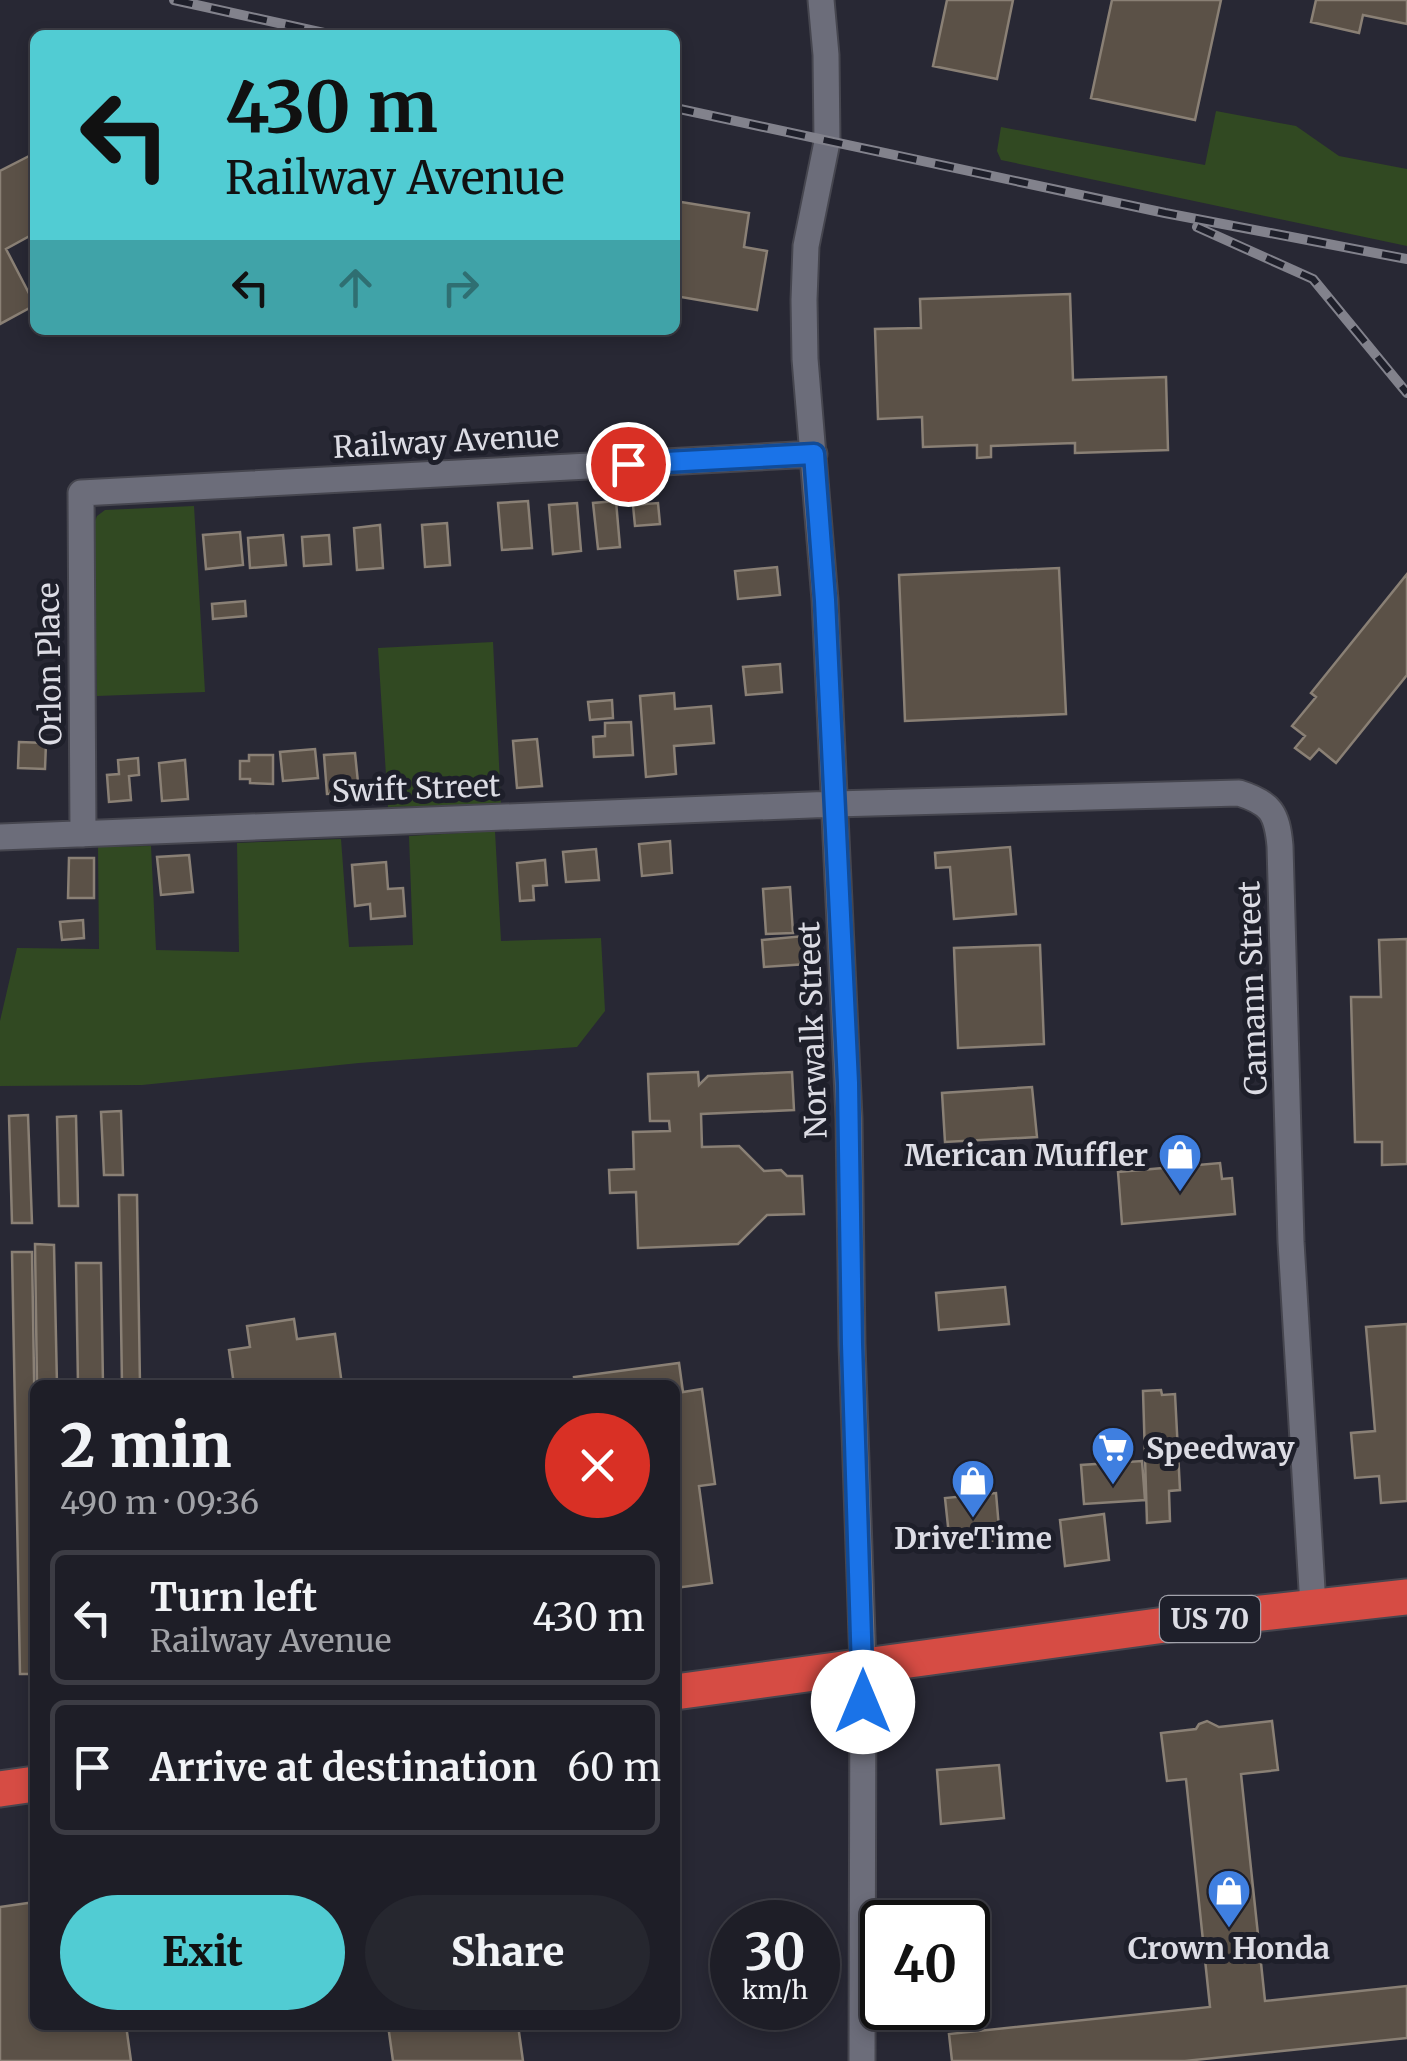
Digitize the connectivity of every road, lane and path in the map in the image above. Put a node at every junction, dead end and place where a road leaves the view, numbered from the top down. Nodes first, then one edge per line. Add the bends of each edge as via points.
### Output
1 (820, 0) edge
2 (814, 454) junction
3 (80, 493) joint
4 (835, 804) junction
5 (84, 834) junction
6 (0, 837) edge
7 (1407, 1597) edge
8 (1313, 1606) junction
9 (863, 1665) junction
10 (680, 1691) edge
11 (30, 1785) edge
12 (0, 1789) edge
13 (862, 2061) edge

1 - 2 street, Norwalk Street via 828,142 804,272
2 - 3 street, Railway Avenue
2 - 4 street, Norwalk Street
3 - 5 street, Orlon Place
4 - 5 street, Swift Street
4 - 8 street, Camann Street via 1239,794 1274,813
4 - 9 street, Norwalk Street
5 - 6 street, Swift Street
7 - 8 highway, US 70
8 - 9 highway, US 70
9 - 10 highway, US 70
9 - 13 street, Norwalk Street
11 - 12 highway

